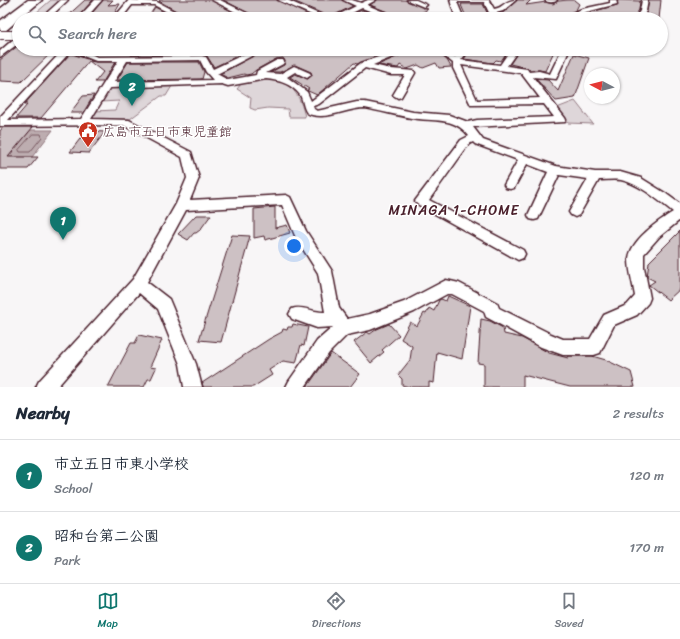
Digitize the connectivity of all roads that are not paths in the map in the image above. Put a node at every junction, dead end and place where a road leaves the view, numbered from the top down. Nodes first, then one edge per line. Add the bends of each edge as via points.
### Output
1 (6, 0) edge
2 (36, 0) edge
3 (46, 0) edge
4 (65, 0) edge
5 (100, 0) edge
6 (215, 0) edge
7 (282, 0) edge
8 (346, 0) edge
9 (373, 0) edge
10 (410, 0) edge
11 (486, 0) edge
12 (513, 0) edge
13 (548, 0) edge
14 (554, 0) edge
15 (613, 0) edge
16 (645, 0) edge
17 (131, 1) edge
18 (0, 5) edge
19 (424, 5) dead end
20 (361, 6) junction
21 (491, 11) joint
22 (21, 12) edge
23 (30, 12) edge
24 (52, 12) edge
25 (88, 12) edge
26 (122, 12) edge
27 (172, 12) edge
28 (238, 12) edge
29 (310, 12) edge
30 (349, 12) edge
31 (378, 12) edge
32 (457, 12) edge
33 (589, 12) edge
34 (642, 12) edge
35 (12, 19) edge
36 (12, 26) edge
37 (0, 28) edge
38 (0, 36) edge
39 (12, 36) edge
40 (12, 42) edge
41 (0, 55) edge
42 (62, 56) edge
43 (89, 56) edge
44 (162, 56) edge
45 (246, 56) edge
46 (389, 56) edge
47 (448, 56) edge
48 (461, 56) edge
49 (510, 56) edge
50 (563, 56) edge
51 (124, 59) junction
52 (160, 59) junction
53 (280, 62) dead end
54 (456, 62) junction
55 (364, 65) junction
56 (502, 68) junction
57 (211, 72) junction
58 (527, 74) junction
59 (307, 75) dead end
60 (260, 77) junction
61 (282, 77) junction
62 (553, 77) junction
63 (221, 82) junction
64 (107, 85) junction
65 (560, 85) dead end
66 (398, 95) dead end
67 (547, 101) junction
68 (308, 105) junction
69 (84, 122) junction
70 (0, 123) edge
71 (467, 126) junction
72 (475, 137) junction
73 (524, 159) junction
74 (555, 170) junction
75 (595, 176) junction
76 (510, 185) dead end
77 (182, 205) junction
78 (680, 211) edge
79 (575, 212) dead end
80 (680, 214) edge
81 (534, 215) dead end
82 (518, 254) dead end
83 (138, 284) junction
84 (297, 314) dead end
85 (340, 324) junction
86 (45, 387) edge
87 (193, 387) edge
88 (295, 387) edge

1 - 18 street
2 - 22 highway
3 - 23 highway
4 - 24 street
5 - 25 street
6 - 28 street
7 - 29 street
8 - 20 street
9 - 20 street
10 - 19 street
11 - 21 street
11 - 32 street via 453,0
12 - 21 street via 501,10
13 - 14 street
15 - 33 street via 614,4
16 - 34 street
17 - 26 street
17 - 27 street via 155,3
20 - 30 street
20 - 31 street
35 - 37 highway
36 - 38 highway
38 - 39 street, bridge
40 - 41 street
42 - 70 street
43 - 51 street via 96,59
44 - 52 street
45 - 57 street
46 - 55 street
47 - 54 street
48 - 54 street
49 - 56 street
50 - 62 street
51 - 52 street
51 - 64 street
52 - 57 street via 202,58
53 - 60 street via 260,74
54 - 56 street
54 - 67 street via 474,103
55 - 66 street via 391,72 415,73
55 - 68 street via 316,102
56 - 58 street via 524,71
57 - 63 street
58 - 62 street
58 - 67 street
59 - 61 street via 294,69
60 - 61 street
60 - 63 street via 232,84
61 - 68 street via 304,94
62 - 65 street
63 - 64 street
64 - 69 street
67 - 71 street via 561,120 477,123
68 - 71 street via 310,111 316,114 357,105 370,105 413,115 449,118
69 - 70 street
69 - 77 street via 125,122 187,155 193,178
71 - 72 street
72 - 73 street via 479,142
72 - 82 street via 465,142 421,201
73 - 74 street
73 - 76 street
74 - 75 street
74 - 81 street
75 - 78 street via 620,176 637,181
75 - 79 street
77 - 83 street
77 - 85 street via 286,200 301,234 325,271 332,311
80 - 85 street via 639,248 636,257 643,298 632,310 609,320 594,347 563,347 547,341 491,312 492,308 454,288 446,287 409,307 370,322
83 - 86 street
83 - 87 street via 164,304 188,364
84 - 85 street
85 - 88 street

